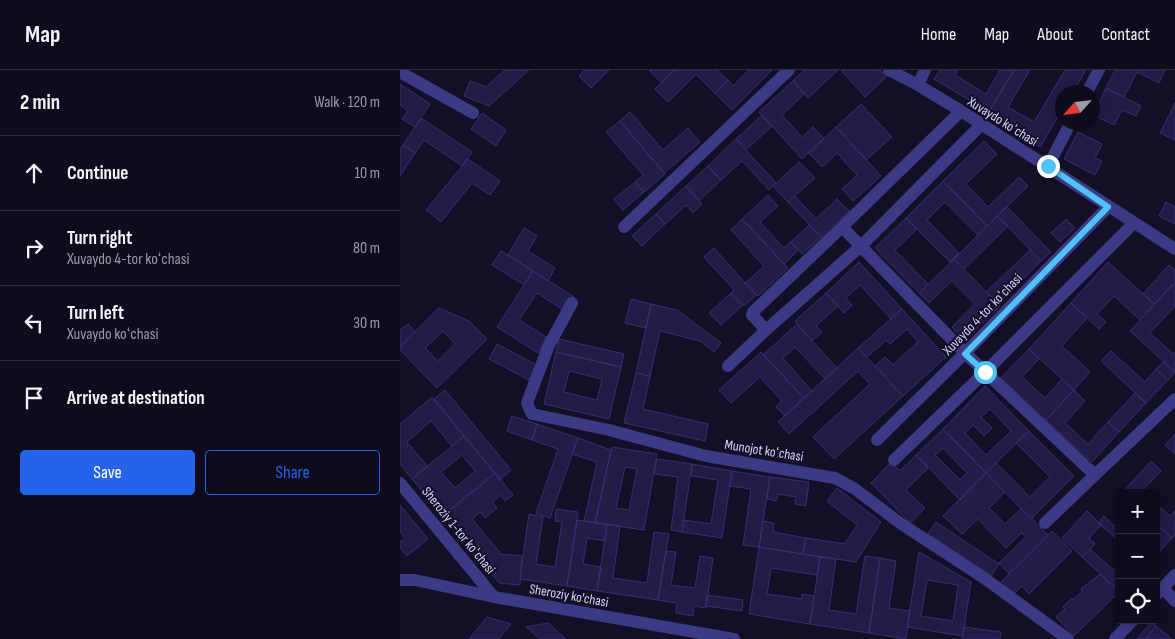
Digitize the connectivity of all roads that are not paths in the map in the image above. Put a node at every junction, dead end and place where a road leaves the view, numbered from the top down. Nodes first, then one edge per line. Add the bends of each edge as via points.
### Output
1 (789, 70) edge
2 (889, 70) edge
3 (926, 70) edge
4 (1099, 70) edge
5 (400, 72) edge
6 (918, 85) junction
7 (1091, 85) edge
8 (961, 112) junction
9 (473, 113) dead end
10 (981, 125) junction
11 (1067, 130) edge
12 (1048, 166) junction
13 (1108, 207) junction
14 (1134, 223) junction
15 (624, 227) dead end
16 (842, 227) junction
17 (861, 246) junction
18 (1175, 249) edge
19 (572, 303) dead end
20 (766, 330) junction
21 (965, 354) junction
22 (728, 366) dead end
23 (985, 372) junction
24 (1175, 399) edge
25 (877, 440) dead end
26 (894, 460) dead end
27 (1095, 475) junction
28 (400, 483) edge
29 (1045, 523) dead end
30 (1175, 575) edge
31 (400, 580) edge
32 (1160, 591) edge
33 (494, 597) junction
34 (1175, 601) edge
35 (1129, 624) edge
36 (734, 639) edge
37 (1068, 639) edge
38 (1115, 639) edge

1 - 15 street
2 - 6 street, Xuvaydo koʻchasi
3 - 6 street
4 - 7 street
5 - 9 street
6 - 8 street, Xuvaydo koʻchasi
8 - 10 street, Xuvaydo koʻchasi
8 - 16 street
10 - 12 street, Xuvaydo koʻchasi
10 - 17 street
11 - 12 street
12 - 13 street, Xuvaydo koʻchasi
13 - 14 street, Xuvaydo koʻchasi
13 - 21 street, Xuvaydo 4-tor koʻchasi
14 - 18 street, Xuvaydo koʻchasi
14 - 23 street
16 - 17 street
16 - 20 street via 752,312
17 - 20 street
17 - 21 street
19 - 37 street, Munojot koʻchasi via 549,345 527,402 532,414 609,430 706,456 835,478
20 - 22 street
21 - 23 street
21 - 25 street, Xuvaydo 4-tor koʻchasi
23 - 26 street
23 - 27 street
24 - 27 street
27 - 29 street
28 - 33 street, Sheroziy 1-tor koʻchasi
30 - 32 street
31 - 33 street, Sheroziy ko'chasi via 415,580
32 - 34 street
33 - 36 street, Sheroziy ko'chasi
35 - 38 street

